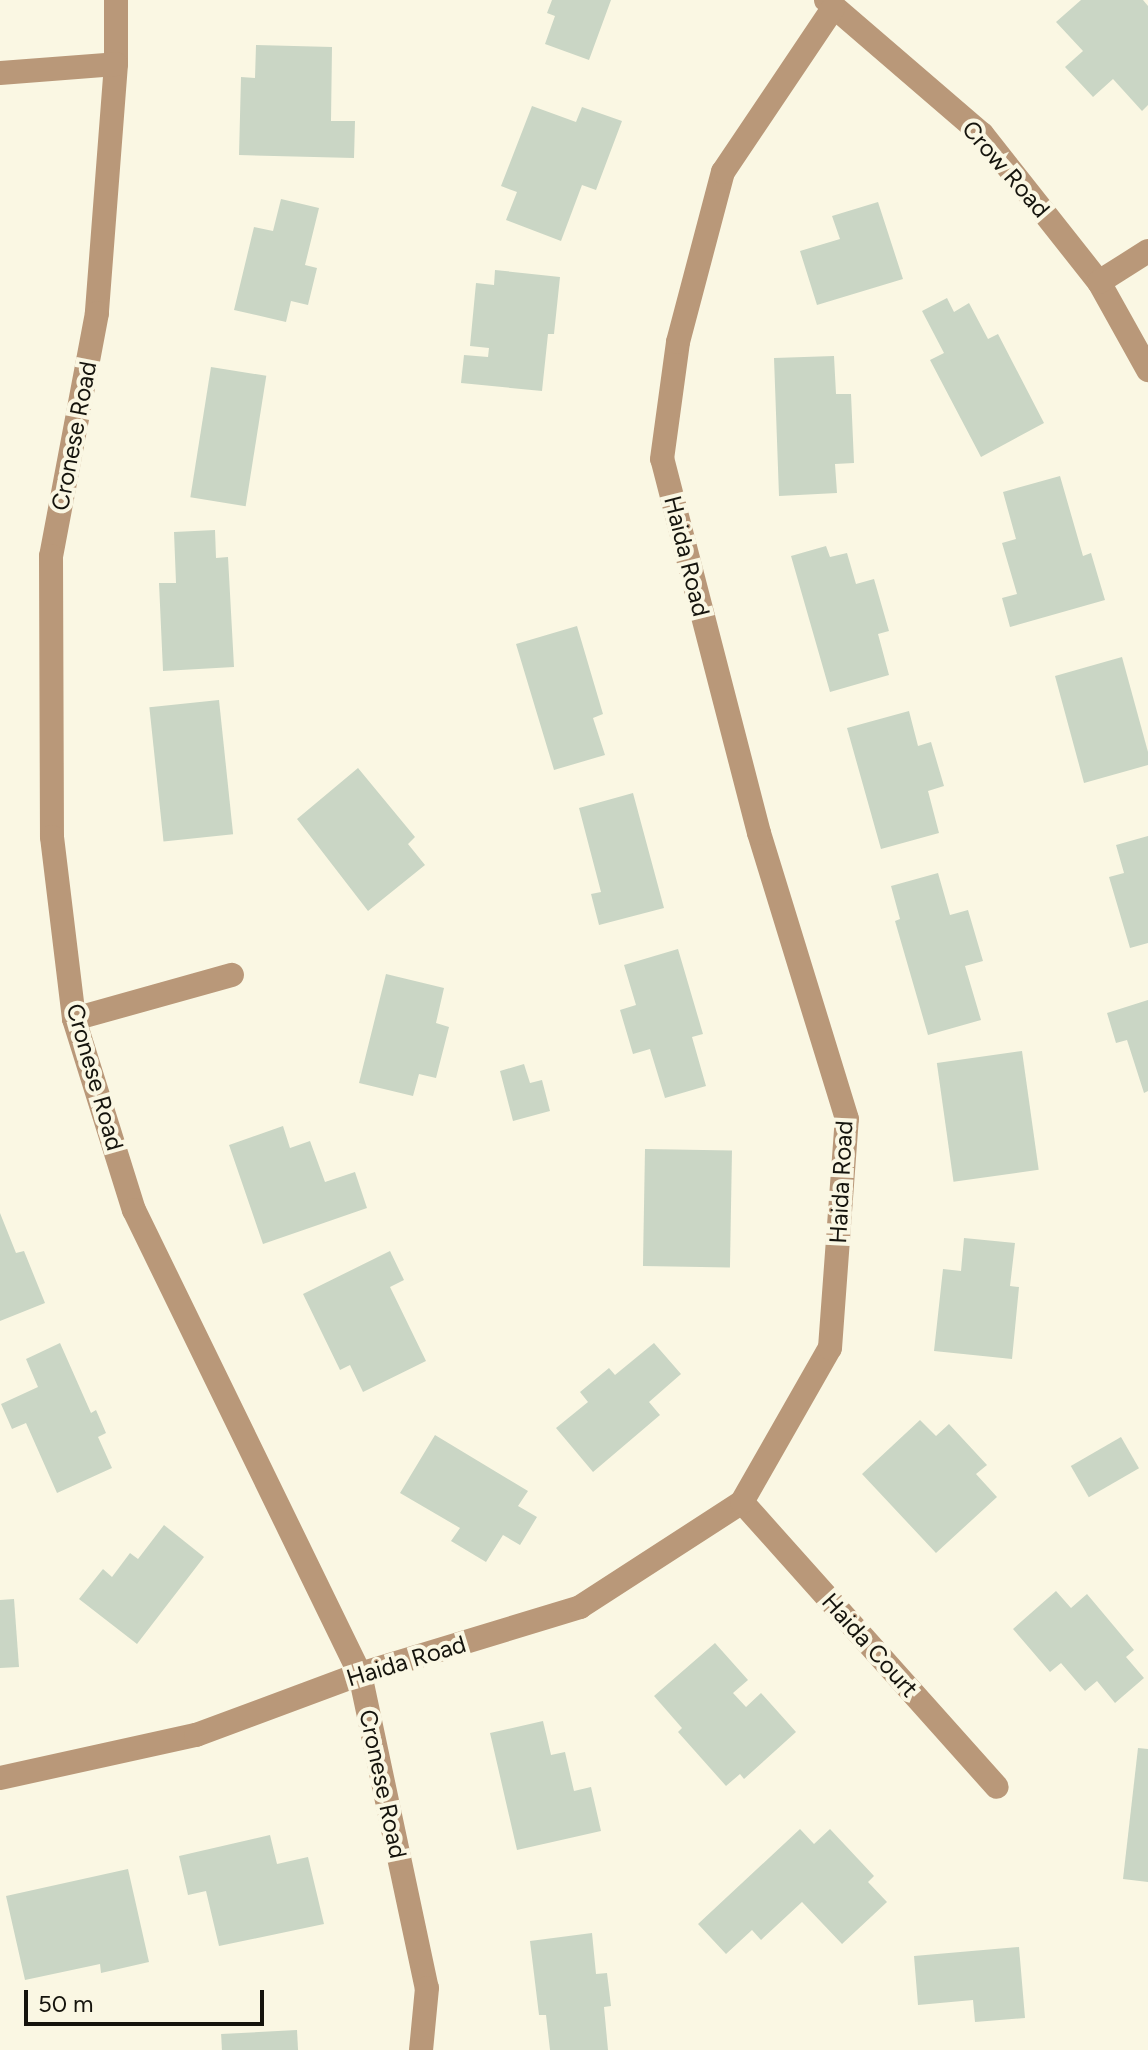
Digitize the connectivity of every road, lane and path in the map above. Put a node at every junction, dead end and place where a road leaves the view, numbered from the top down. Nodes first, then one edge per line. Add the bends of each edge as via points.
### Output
1 (116, 0) edge
2 (829, 4) edge
3 (116, 64) junction
4 (0, 73) edge
5 (1148, 251) edge
6 (1099, 282) junction
7 (1148, 370) edge
8 (232, 975) dead end
9 (74, 1019) junction
10 (742, 1502) junction
11 (360, 1674) junction
12 (0, 1778) edge
13 (997, 1787) dead end
14 (421, 2050) edge

1 - 3 street, Cronese Road
2 - 6 street, Crow Road via 982,134
2 - 10 street, Haida Road via 723,172 678,342 662,459 759,833 847,1119 830,1348
3 - 4 street
3 - 9 street, Cronese Road via 97,313 51,556 52,837
5 - 6 street
6 - 7 street, Crow Road
8 - 9 street
9 - 11 street, Cronese Road via 134,1210
10 - 11 street, Haida Road via 580,1607
10 - 13 street, Haida Court
11 - 12 street, Haida Road via 196,1735
11 - 14 street, Cronese Road via 427,1988

